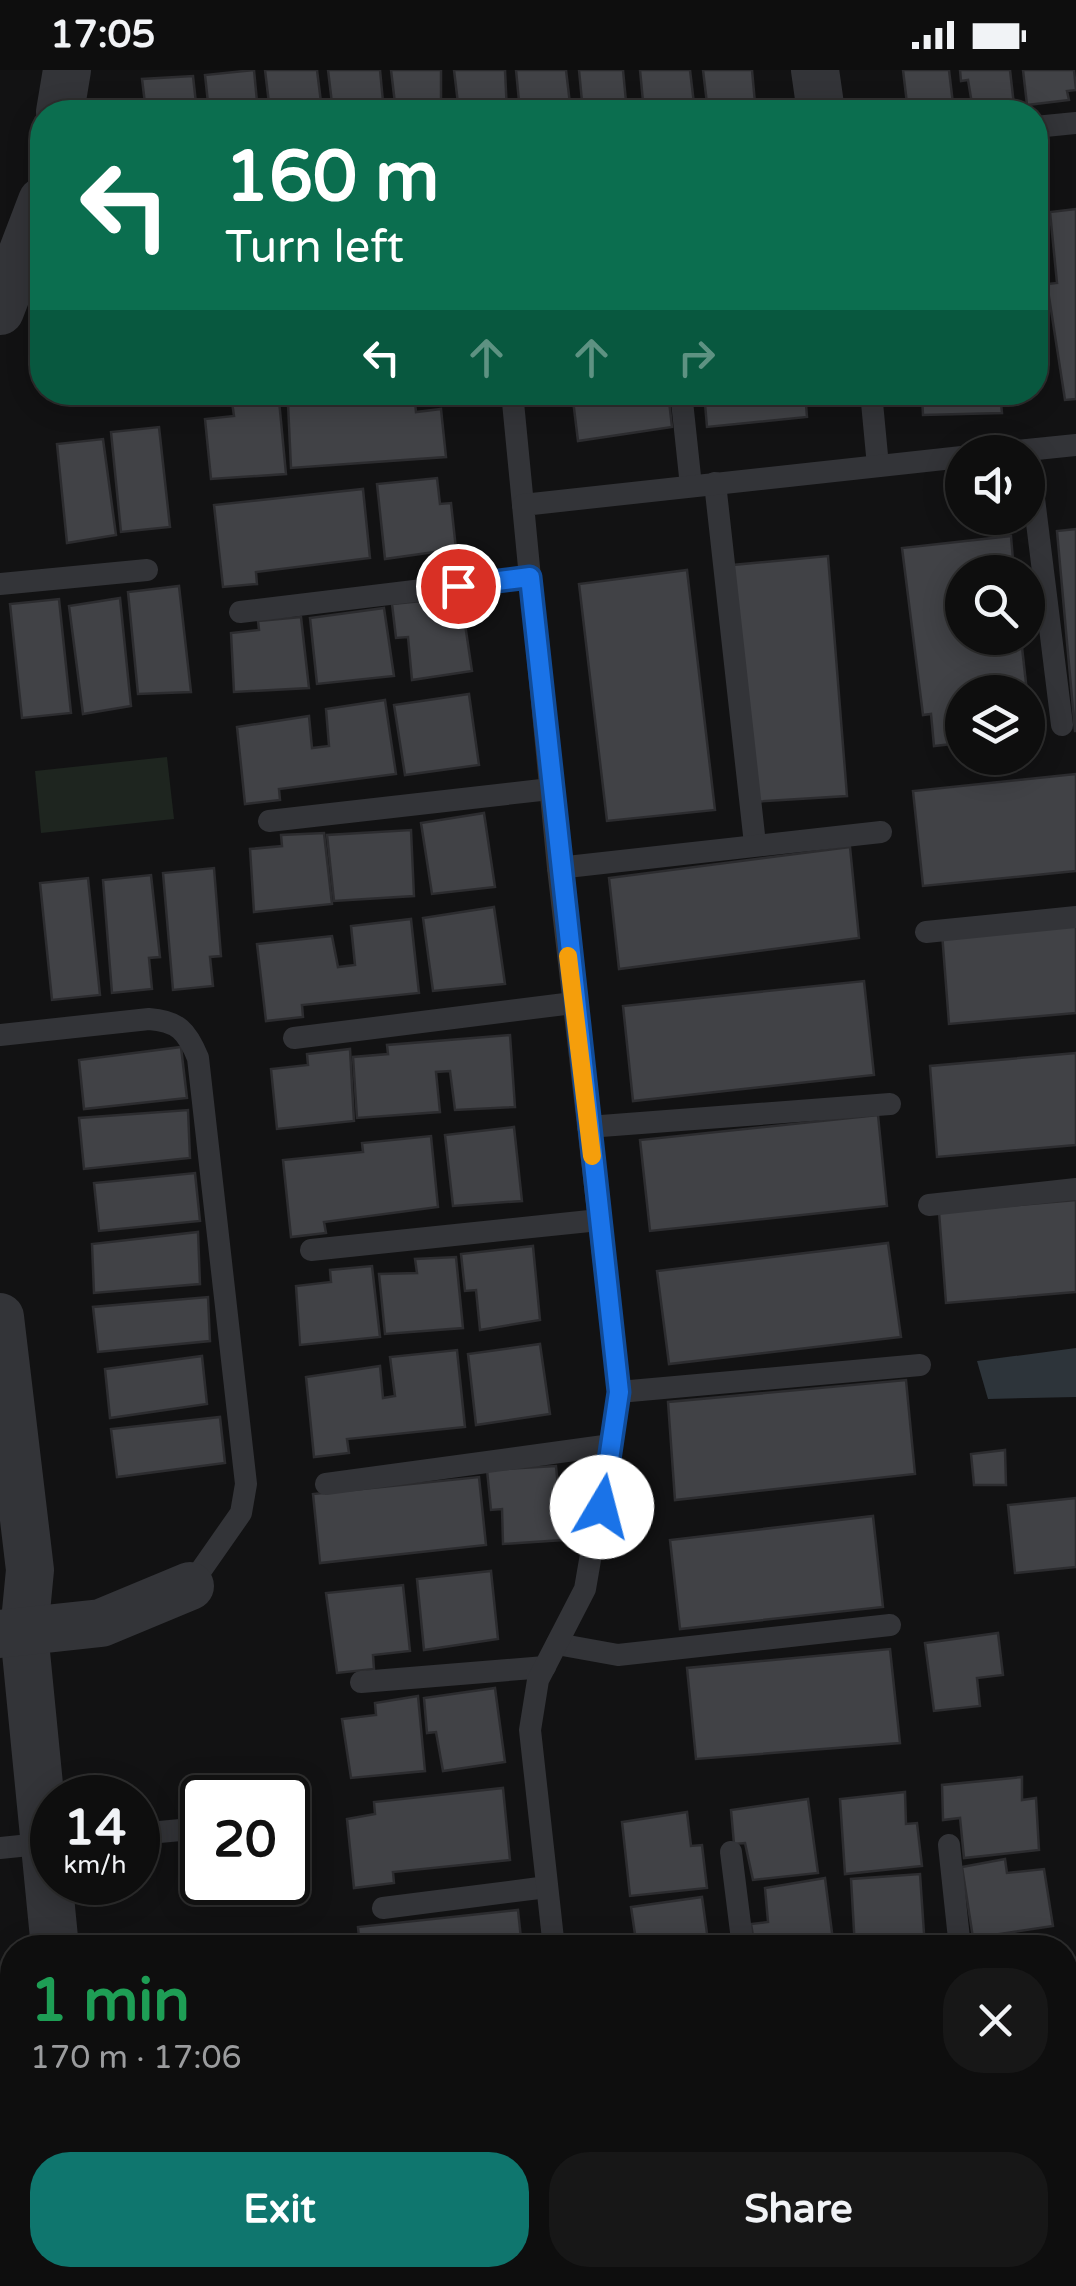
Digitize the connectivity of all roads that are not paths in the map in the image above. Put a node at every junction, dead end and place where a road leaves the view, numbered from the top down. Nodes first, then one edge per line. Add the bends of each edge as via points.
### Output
1 (67, 70) edge
2 (815, 70) edge
3 (62, 100) edge
4 (819, 100) edge
5 (1076, 123) edge
6 (1048, 126) edge
7 (30, 235) edge
8 (0, 311) edge
9 (513, 405) edge
10 (683, 405) edge
11 (872, 405) edge
12 (1076, 445) edge
13 (1045, 448) edge
14 (945, 459) edge
15 (878, 466) junction
16 (703, 485) junction
17 (523, 505) junction
18 (1031, 535) edge
19 (147, 570) dead end
20 (530, 577) junction
21 (0, 584) edge
22 (240, 612) dead end
23 (1062, 725) dead end
24 (550, 789) junction
25 (270, 822) dead end
26 (881, 832) dead end
27 (755, 844) junction
28 (558, 868) junction
29 (1076, 917) edge
30 (926, 932) dead end
31 (574, 1002) junction
32 (0, 1036) edge
33 (294, 1038) dead end
34 (890, 1104) dead end
35 (588, 1127) junction
36 (1076, 1189) edge
37 (929, 1205) dead end
38 (599, 1220) junction
39 (311, 1250) dead end
40 (0, 1317) edge
41 (920, 1365) dead end
42 (619, 1392) junction
43 (611, 1445) junction
44 (326, 1484) dead end
45 (190, 1586) joint
46 (890, 1625) dead end
47 (12, 1633) edge
48 (557, 1644) junction
49 (545, 1667) junction
50 (361, 1682) dead end
51 (30, 1824) edge
52 (948, 1845) dead end
53 (731, 1852) dead end
54 (547, 1887) junction
55 (45, 1905) edge
56 (382, 1908) dead end
57 (52, 1935) edge
58 (553, 1935) edge
59 (741, 1935) edge
60 (958, 1935) edge

1 - 3 street
2 - 4 street
5 - 6 lane
7 - 8 street
9 - 17 lane
10 - 16 lane
11 - 15 lane
12 - 13 lane
14 - 15 lane
15 - 16 lane
16 - 17 lane
16 - 27 lane
17 - 20 lane
18 - 23 lane
19 - 21 lane
20 - 22 lane
20 - 24 lane
24 - 25 lane
24 - 28 lane
26 - 27 lane
27 - 28 lane
28 - 31 lane
29 - 30 lane
31 - 33 lane
31 - 35 lane
32 - 45 lane via 169,1020 188,1033 198,1058 246,1484 241,1514
34 - 35 lane
35 - 38 lane
36 - 37 lane
38 - 39 lane
38 - 42 lane
40 - 47 street via 30,1570
41 - 42 lane
42 - 43 lane
43 - 44 lane
43 - 48 lane via 586,1589
45 - 47 street via 101,1624
46 - 48 lane via 618,1654
47 - 51 street
48 - 49 lane
49 - 50 lane
49 - 54 lane via 530,1730
52 - 60 lane
53 - 59 lane
54 - 56 lane
54 - 58 lane
55 - 57 street

